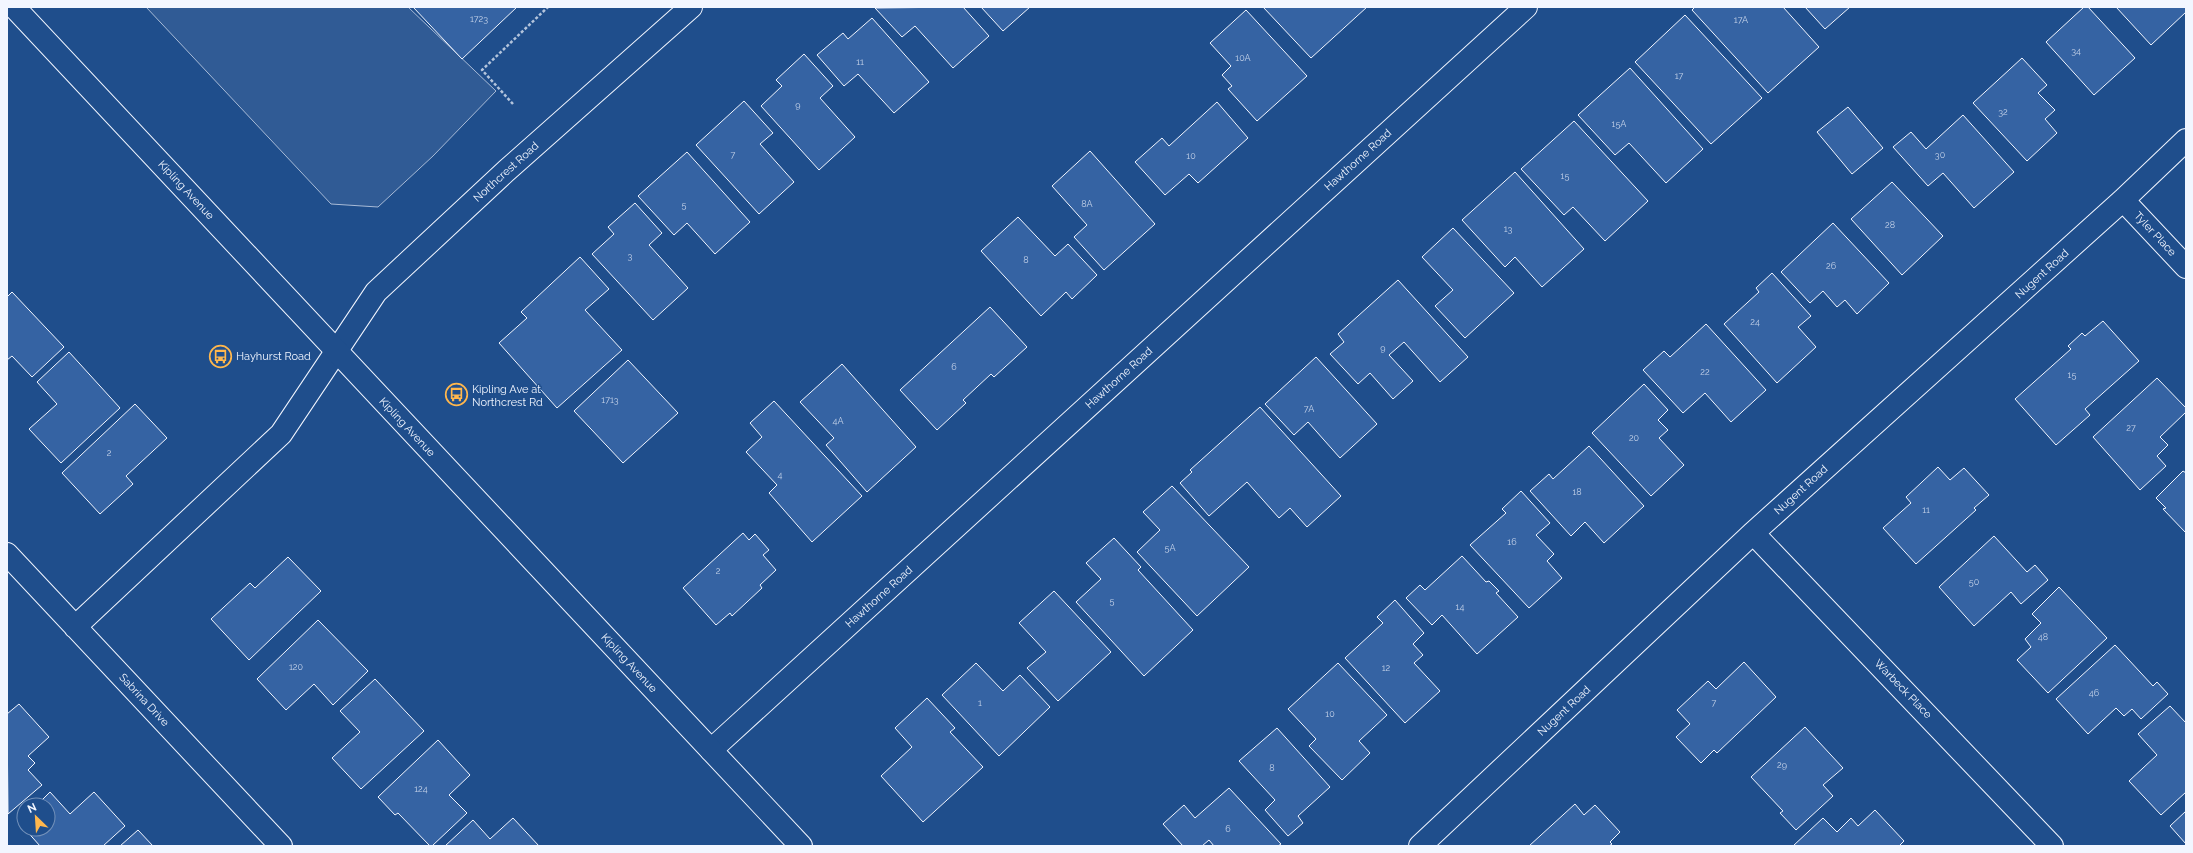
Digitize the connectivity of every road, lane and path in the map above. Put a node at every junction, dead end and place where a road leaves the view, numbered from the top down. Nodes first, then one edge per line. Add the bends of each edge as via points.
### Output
1 (14, 7) edge
2 (548, 7) edge
3 (691, 7) edge
4 (1511, 12) edge
5 (513, 104) dead end
6 (2186, 140) edge
7 (2123, 200) junction
8 (2186, 267) edge
9 (336, 351) junction
10 (1753, 533) junction
11 (7, 554) edge
12 (75, 626) junction
13 (711, 750) junction
14 (281, 846) edge
15 (800, 846) edge
16 (1420, 846) edge
17 (2052, 846) edge

1 - 9 street, Kipling Avenue
2 - 5 path via 482,70
3 - 9 street, Northcrest Road via 506,171 376,292
4 - 13 street, Hawthorne Road
6 - 7 street, Nugent Road
7 - 8 street, Tyler Place
7 - 10 street, Nugent Road
9 - 12 street via 281,434
9 - 13 street, Kipling Avenue
10 - 16 street, Nugent Road
10 - 17 street, Warbeck Place
11 - 12 street, Sabrina Drive
12 - 14 street, Sabrina Drive
13 - 15 street, Kipling Avenue

